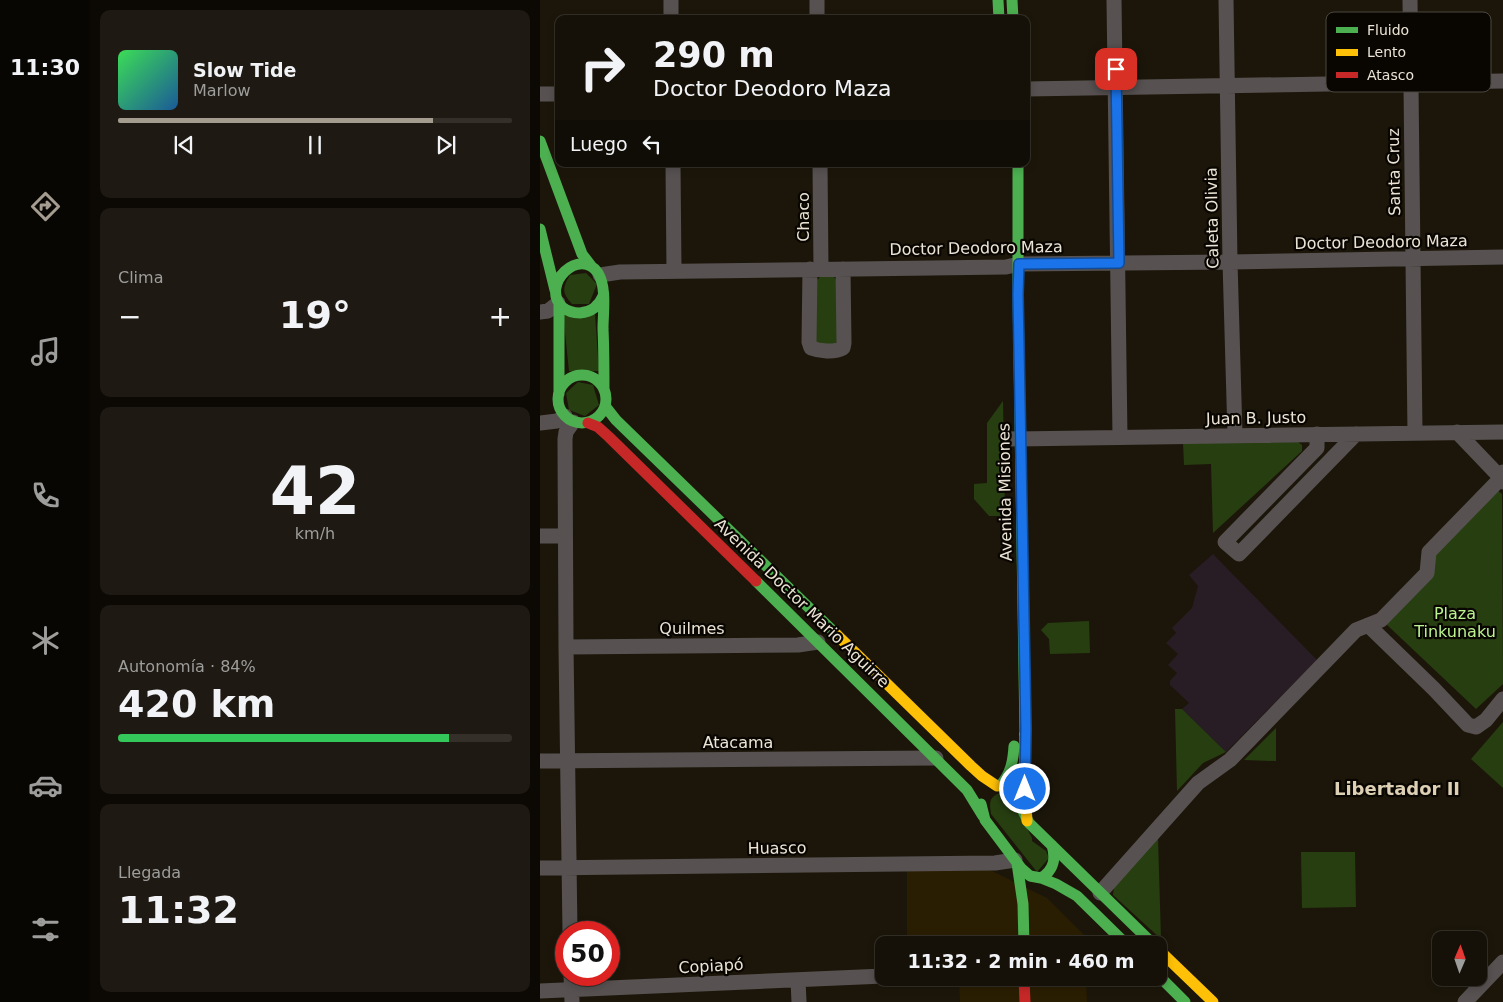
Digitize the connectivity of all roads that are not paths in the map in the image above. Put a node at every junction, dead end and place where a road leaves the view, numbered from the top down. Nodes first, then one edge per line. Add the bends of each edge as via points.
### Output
1 (671, 0) edge
2 (817, 0) edge
3 (998, 0) edge
4 (1012, 0) edge
5 (1114, 0) edge
6 (1226, 0) edge
7 (671, 15) edge
8 (817, 15) edge
9 (999, 15) edge
10 (1013, 15) edge
11 (1326, 84) edge
12 (1228, 85) junction
13 (1116, 86) junction
14 (1030, 89) edge
15 (1411, 92) edge
16 (540, 94) edge
17 (555, 94) edge
18 (540, 141) edge
19 (673, 167) edge
20 (820, 167) edge
21 (1018, 167) edge
22 (540, 229) edge
23 (1503, 257) edge
24 (1413, 258) junction
25 (1230, 262) junction
26 (1119, 263) junction
27 (1009, 266) junction
28 (816, 269) junction
29 (843, 269) junction
30 (596, 271) junction
31 (674, 271) junction
32 (603, 296) junction
33 (557, 300) junction
34 (1007, 304) dead end
35 (540, 312) edge
36 (604, 390) junction
37 (559, 394) junction
38 (605, 406) junction
39 (575, 420) junction
40 (540, 423) edge
41 (1457, 432) junction
42 (1503, 432) edge
43 (1415, 433) junction
44 (1317, 434) junction
45 (1356, 434) junction
46 (1235, 435) junction
47 (1120, 437) junction
48 (1015, 438) junction
49 (1502, 477) edge
50 (540, 536) edge
51 (565, 536) junction
52 (1368, 625) junction
53 (818, 642) junction
54 (566, 647) junction
55 (1503, 699) edge
56 (936, 758) junction
57 (540, 761) edge
58 (567, 761) junction
59 (999, 786) junction
60 (983, 816) junction
61 (1027, 820) junction
62 (1052, 844) junction
63 (1016, 862) junction
64 (540, 868) edge
65 (569, 868) junction
66 (1040, 878) junction
67 (1100, 893) junction
68 (1024, 919) junction
69 (570, 921) edge
70 (1024, 936) edge
71 (1118, 936) edge
72 (1145, 936) edge
73 (1167, 958) edge
74 (1503, 962) edge
75 (875, 976) edge
76 (798, 980) junction
77 (1167, 984) edge
78 (1024, 986) edge
79 (571, 989) edge
80 (540, 991) edge
81 (799, 1002) edge
82 (1025, 1002) edge
83 (1185, 1002) edge
84 (1212, 1002) edge
85 (1465, 1002) edge

1 - 7 street
2 - 8 street
3 - 9 main road
4 - 10 main road
5 - 13 street
6 - 12 street, Caleta Olivia
11 - 12 street
12 - 13 street
12 - 25 street, Caleta Olivia
13 - 14 street
13 - 26 street
15 - 24 street, Santa Cruz
16 - 17 street
18 - 30 main road via 582,254
19 - 31 street
20 - 28 street, Chaco
21 - 27 main road, Avenida Misiones
22 - 33 main road
23 - 24 street, Doctor Deodoro Maza
24 - 25 street, Doctor Deodoro Maza
24 - 43 street, Santa Cruz
25 - 26 street, Doctor Deodoro Maza
25 - 46 street, Caleta Olivia
26 - 27 street, Doctor Deodoro Maza
26 - 47 street
27 - 29 street, Doctor Deodoro Maza
27 - 48 main road, Avenida Misiones via 1018,294
28 - 29 street, Doctor Deodoro Maza
28 - 29 street, Chaco via 809,342 816,350 843,348
28 - 31 street, Doctor Deodoro Maza
30 - 31 street, Doctor Deodoro Maza
30 - 32 main road via 603,284
30 - 33 main road via 580,264 568,267 557,279
32 - 33 main road via 596,308 586,312 569,311
32 - 36 main road
33 - 35 street via 548,311
33 - 37 main road
34 - 48 main road, Avenida Misiones
36 - 37 main road via 595,378 579,375 565,382
36 - 38 main road
37 - 39 main road via 560,410
38 - 39 main road via 600,418
38 - 59 main road, Avenida Doctor Mario Aguirre via 971,766
39 - 40 street
39 - 51 street via 566,432 565,440
39 - 53 main road, Avenida Doctor Mario Aguirre via 598,426
41 - 42 street, Juan B. Justo
41 - 43 street, Juan B. Justo
41 - 49 street
43 - 45 street, Juan B. Justo
44 - 45 street, Juan B. Justo
44 - 45 street via 1317,448 1225,542 1239,554
44 - 46 street, Juan B. Justo
46 - 47 street, Juan B. Justo
47 - 48 street, Juan B. Justo
48 - 59 main road, Avenida Misiones via 1014,734 1012,770
48 - 61 main road, Avenida Misiones
49 - 52 street via 1428,552 1427,573 1381,620
50 - 51 street
51 - 54 street
52 - 55 street via 1468,725 1476,727 1486,720
52 - 67 street via 1356,630 1230,760 1198,783
53 - 54 street, Quilmes via 798,645
53 - 56 main road, Avenida Doctor Mario Aguirre
54 - 58 street
56 - 58 street, Atacama
56 - 60 main road, Avenida Doctor Mario Aguirre via 967,790
57 - 58 street, Atacama
58 - 65 street
59 - 60 main road, Avenida Misiones via 984,797 981,806
59 - 61 main road, Avenida Doctor Mario Aguirre via 1013,793
60 - 63 main road, Avenida Doctor Mario Aguirre
61 - 62 main road
62 - 66 main road via 1055,863 1046,876
62 - 67 main road
63 - 65 street, Huasco
63 - 66 main road via 1030,876
63 - 68 main road
64 - 65 street, Huasco
65 - 69 street
66 - 68 main road via 1032,889
66 - 71 main road via 1077,896
67 - 72 main road
68 - 70 main road
73 - 84 main road
74 - 85 street
75 - 76 street, Copiapó
76 - 79 street, Copiapó
76 - 81 street
77 - 83 main road
78 - 82 main road
79 - 80 street, Copiapó

